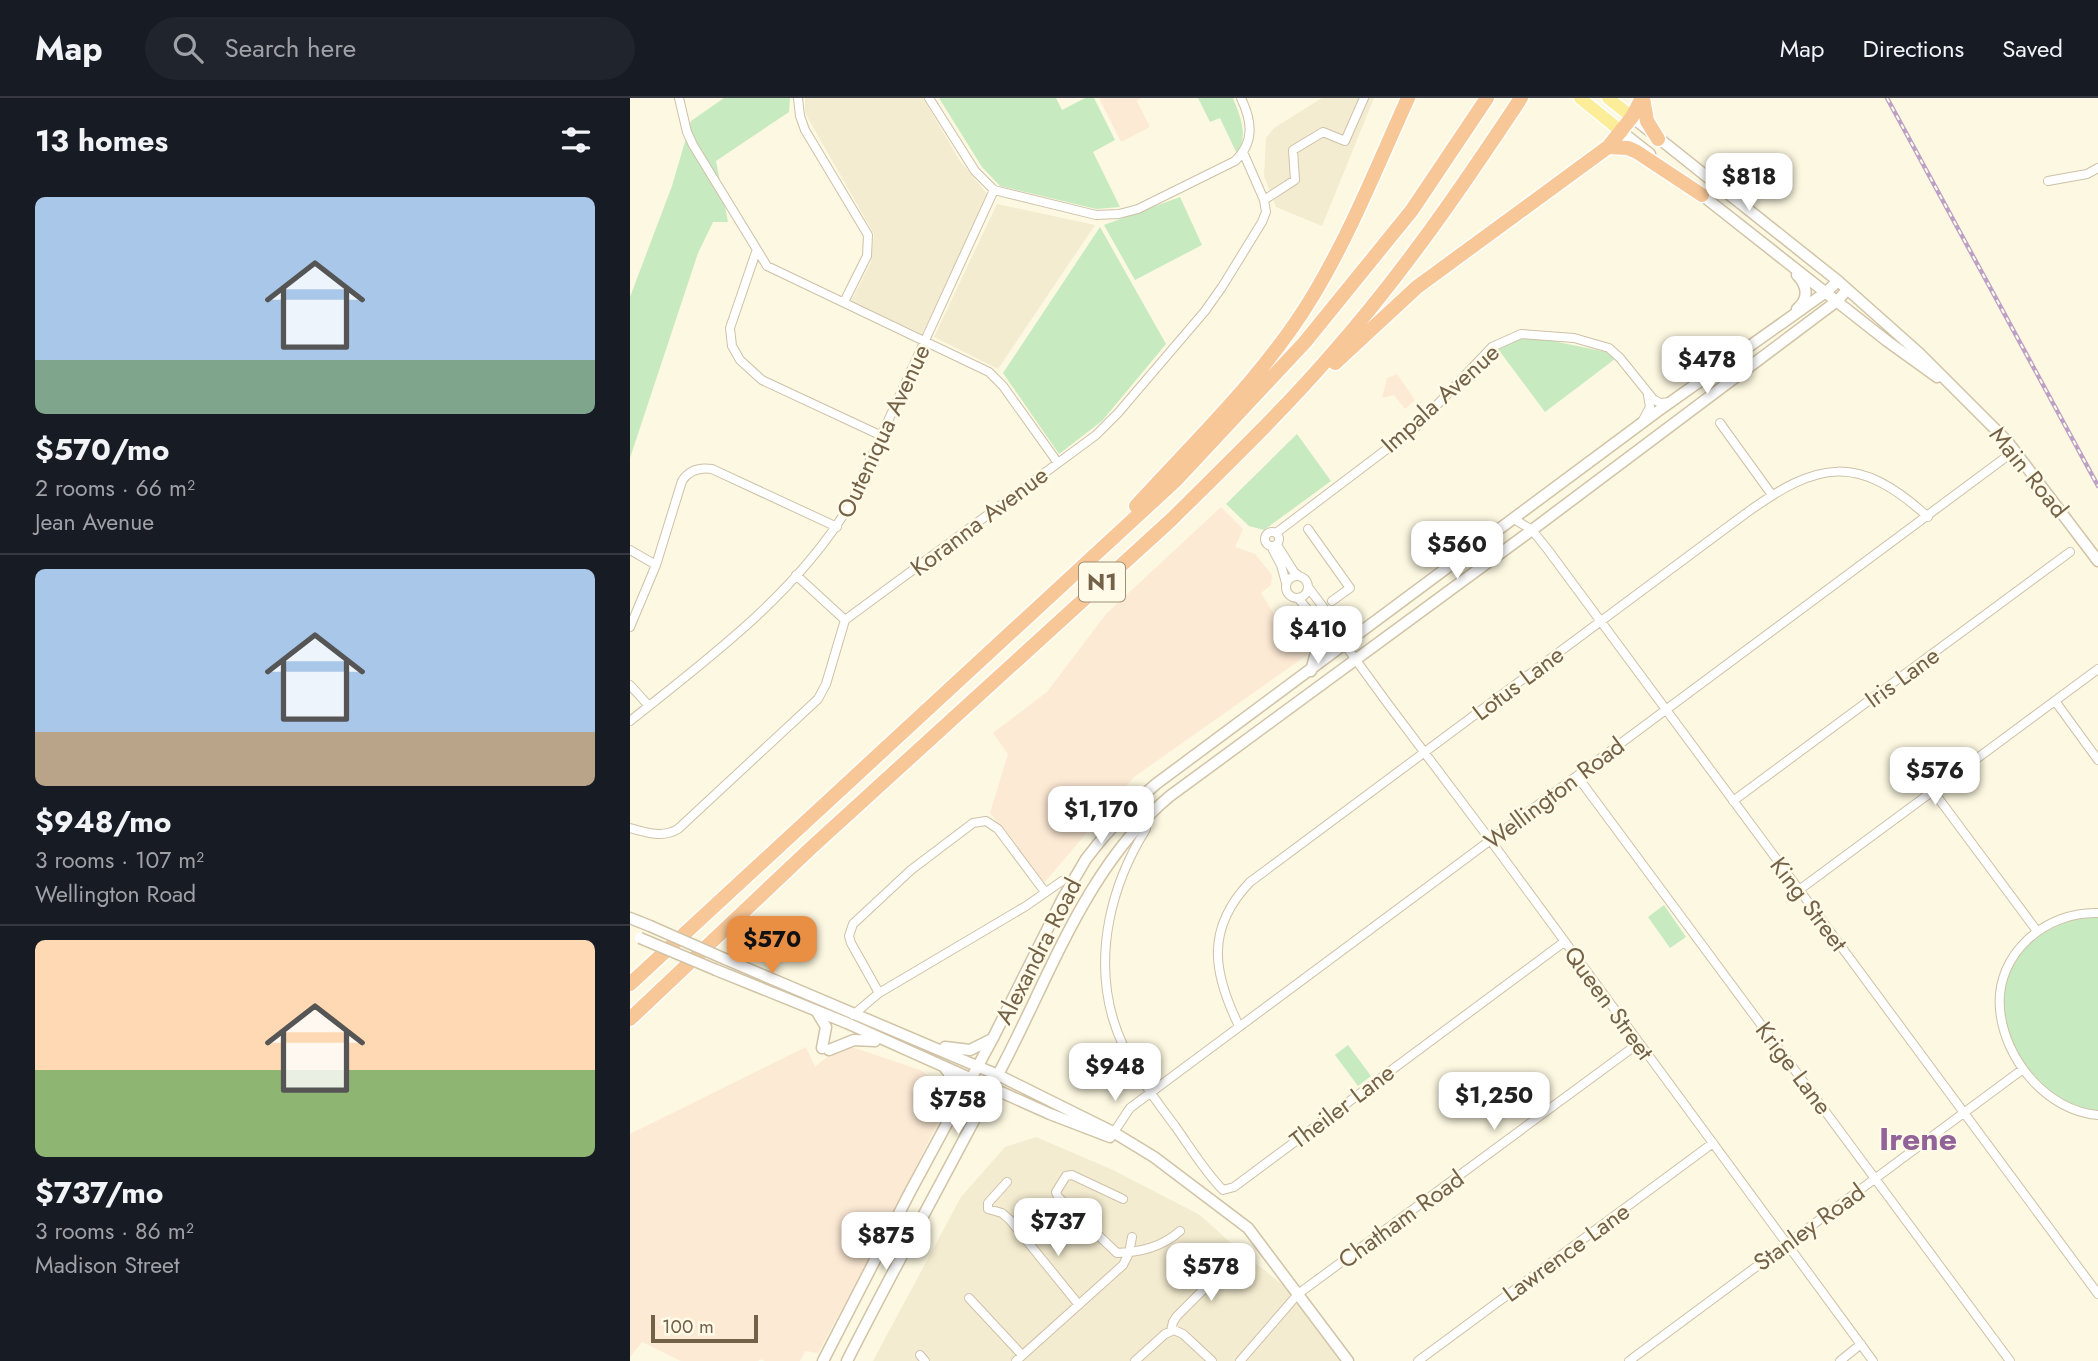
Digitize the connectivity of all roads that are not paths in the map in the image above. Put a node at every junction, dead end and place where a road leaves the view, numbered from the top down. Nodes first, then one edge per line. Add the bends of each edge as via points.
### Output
1 (679, 98) edge
2 (798, 98) edge
3 (929, 98) edge
4 (1241, 98) edge
5 (1364, 98) edge
6 (1408, 98) edge
7 (1487, 98) edge
8 (1521, 98) edge
9 (1580, 98) edge
10 (1608, 98) edge
11 (1642, 98) edge
12 (1632, 117) junction
13 (1622, 132) junction
14 (1658, 139) junction
15 (1608, 147) junction
16 (1243, 152) junction
17 (2098, 168) edge
18 (2048, 181) dead end
19 (994, 190) junction
20 (1702, 195) junction
21 (1265, 200) junction
22 (756, 252) junction
23 (1775, 255) junction
24 (1838, 281) junction
25 (1847, 290) junction
26 (1826, 292) junction
27 (1837, 301) junction
28 (844, 302) junction
29 (1769, 334) junction
30 (925, 341) junction
31 (1763, 356) junction
32 (1724, 365) junction
33 (1953, 389) junction
34 (1648, 395) junction
35 (1671, 402) junction
36 (1720, 423) dead end
37 (1639, 426) junction
38 (882, 436) junction
39 (2006, 457) dead end
40 (1058, 463) junction
41 (1222, 469) junction
42 (1772, 495) junction
43 (1928, 517) junction
44 (1514, 519) junction
45 (837, 527) junction
46 (1308, 528) dead end
47 (1532, 530) junction
48 (1274, 546) junction
49 (630, 550) edge
50 (2070, 552) dead end
51 (2098, 561) edge
52 (656, 565) junction
53 (796, 575) junction
54 (1300, 577) junction
55 (1069, 579) junction
56 (1286, 583) junction
57 (1308, 587) junction
58 (1298, 598) junction
59 (1332, 601) dead end
60 (845, 620) junction
61 (1601, 621) junction
62 (1319, 623) junction
63 (630, 627) edge
64 (1345, 645) junction
65 (1355, 659) junction
66 (2098, 669) edge
67 (1311, 671) junction
68 (630, 684) edge
69 (2055, 701) junction
70 (649, 706) junction
71 (1667, 710) junction
72 (630, 721) edge
73 (1423, 752) junction
74 (2098, 760) edge
75 (1577, 776) junction
76 (1933, 791) junction
77 (1733, 801) junction
78 (630, 828) edge
79 (1146, 829) dead end
80 (1491, 841) junction
81 (1062, 881) dead end
82 (1799, 890) junction
83 (1045, 892) junction
84 (2098, 913) edge
85 (630, 918) edge
86 (2037, 931) junction
87 (635, 936) edge
88 (1564, 942) junction
89 (630, 984) edge
90 (879, 993) junction
91 (816, 1010) junction
92 (850, 1018) junction
93 (630, 1019) edge
94 (1239, 1026) junction
95 (911, 1038) junction
96 (993, 1038) junction
97 (1639, 1043) junction
98 (891, 1045) junction
99 (943, 1066) junction
100 (978, 1066) junction
101 (2023, 1069) junction
102 (998, 1075) junction
103 (971, 1078) junction
104 (990, 1087) junction
105 (1150, 1093) junction
106 (1963, 1113) junction
107 (2098, 1115) edge
108 (1112, 1134) junction
109 (1713, 1143) junction
110 (923, 1169) junction
111 (1875, 1178) junction
112 (1006, 1182) dead end
113 (1221, 1189) joint
114 (1123, 1199) dead end
115 (1180, 1231) dead end
116 (1132, 1237) dead end
117 (1787, 1244) junction
118 (1129, 1253) junction
119 (1227, 1266) dead end
120 (1298, 1294) junction
121 (2098, 1294) edge
122 (969, 1298) dead end
123 (1079, 1305) junction
124 (1171, 1331) junction
125 (1861, 1345) junction
126 (1019, 1358) edge
127 (823, 1361) edge
128 (847, 1361) edge
129 (1135, 1361) edge
130 (1212, 1361) edge
131 (1240, 1361) edge
132 (1348, 1361) edge
133 (1418, 1361) edge
134 (1629, 1361) edge
135 (1840, 1361) edge
136 (1873, 1361) edge
137 (2010, 1361) edge

1 - 22 street via 693,145
2 - 28 street via 805,130 868,235 867,256
3 - 19 street via 975,172
4 - 16 street via 1251,130
5 - 21 street via 1345,141 1323,132 1295,149 1294,180
6 - 55 highway via 1339,246 1287,333 1240,392
7 - 55 highway, N1 via 1412,210 1305,342 1176,480
8 - 41 highway, N1 via 1436,225 1331,355
9 - 13 main road
10 - 12 main road
11 - 12 highway
11 - 14 highway via 1647,121
12 - 13 highway
12 - 14 main road, Main Road
13 - 15 highway
13 - 20 main road
14 - 24 main road, Main Road
15 - 20 highway via 1637,152
15 - 41 highway via 1402,298 1255,443
16 - 19 street via 1231,163 1126,213 1096,215
16 - 21 street
17 - 18 street
19 - 30 street, Outeniqua Avenue
20 - 23 main road
21 - 40 street, Koranna Avenue via 1262,222 1205,310 1107,425
22 - 28 street via 775,271
22 - 38 street via 730,334 740,360 762,380
23 - 26 main road, Main Road
23 - 29 main road via 1802,280 1806,292 1803,304
24 - 25 main road, Main Road
24 - 26 main road, Alexandra Road
25 - 27 main road, Alexandra Road
25 - 33 main road, Main Road via 1910,344
26 - 27 main road, Main Road
26 - 29 main road, Alexandra Road
27 - 31 main road, Alexandra Road
27 - 33 main road, Main Road
28 - 30 street
29 - 32 main road, Alexandra Road
30 - 38 street, Outeniqua Avenue
30 - 40 street via 996,378
31 - 32 main road via 1754,351
31 - 47 main road, Alexandra Road
32 - 35 main road, Alexandra Road
33 - 51 main road, Main Road via 2007,441
34 - 35 street via 1660,403
34 - 37 street via 1650,407
34 - 48 street, Impala Avenue via 1620,358 1604,346 1528,333 1506,339 1492,347 1416,427 1276,533 1268,533 1265,543
35 - 37 main road, Alexandra Road
36 - 42 street
37 - 44 main road, Alexandra Road
38 - 45 street, Outeniqua Avenue
39 - 43 street, Wellington Road
40 - 60 street, Koranna Avenue
41 - 93 highway, N1
42 - 43 street, Lotus Lane via 1816,474 1848,472 1896,491
42 - 61 street, Lotus Lane
43 - 71 street, Wellington Road
44 - 47 street, King Street
44 - 64 main road, Alexandra Road
45 - 52 street via 724,473 698,468 682,481
45 - 53 street, Outeniqua Avenue
46 - 59 street via 1350,588
47 - 61 street, King Street
47 - 65 main road, Alexandra Road
48 - 54 street
48 - 56 street
49 - 52 street
50 - 77 street, Iris Lane
52 - 63 street
53 - 60 street
53 - 70 street, Outeniqua Avenue via 750,621
54 - 56 street
54 - 57 street
55 - 89 highway, N1
56 - 58 street via 1288,594
57 - 58 street
57 - 64 street via 1341,631
58 - 62 street
60 - 78 street via 826,684 813,704 672,833
61 - 71 street, King Street
61 - 73 street, Lotus Lane
62 - 64 street via 1331,638
62 - 67 main road via 1321,634
64 - 65 street, Queen Street
64 - 67 main road, Alexandra Road
65 - 73 street, Queen Street
65 - 102 main road, Alexandra Road via 1170,796 1138,825 1089,896
66 - 69 street
67 - 96 main road, Alexandra Road via 1156,784 1116,822 1063,898
68 - 70 street
69 - 74 street
69 - 76 street
70 - 72 street, Outeniqua Avenue
71 - 75 street, Wellington Road
71 - 77 street, King Street
73 - 80 street, Queen Street
73 - 94 street, Lotus Lane via 1239,893 1221,930 1217,961 1223,991
75 - 80 street, Wellington Road
75 - 111 street, Krige Lane
76 - 82 street
76 - 86 street
77 - 82 street, King Street
79 - 105 street, Alexandra Road via 1116,891 1105,962 1113,1020
80 - 88 street, Queen Street
80 - 94 street, Wellington Road
81 - 83 street, Alexandra Road
82 - 106 street, King Street
83 - 90 street, Alexandra Road
83 - 90 street via 998,829 986,821 973,823 911,870 852,924 851,943
84 - 86 street via 2066,916
85 - 92 main road, bridge
86 - 101 street via 2012,960 2000,993 2004,1031
87 - 91 main road, bridge
88 - 97 street, Queen Street
88 - 113 street, Theiler Lane via 1234,1187
90 - 92 street, Alexandra Road
91 - 92 main road
91 - 98 main road via 826,1027 825,1049 859,1039
92 - 95 main road
92 - 98 main road
94 - 105 street, Wellington Road
95 - 96 main road via 961,1050
95 - 100 main road
96 - 100 main road, Alexandra Road
97 - 109 street, Queen Street
97 - 120 street, Chatham Road
98 - 99 main road
99 - 103 main road
99 - 110 main road via 953,1081 954,1094
100 - 102 main road
100 - 103 main road, Alexandra Road
101 - 106 street, Stanley Road
101 - 107 street via 2054,1099 2075,1111
102 - 104 main road, Alexandra Road
102 - 108 main road
103 - 104 main road
103 - 110 main road, Alexandra Road
104 - 108 main road via 1050,1114
104 - 128 main road, Alexandra Road
105 - 108 street, Wellington Road via 1127,1111
105 - 113 street, Alexandra Road
106 - 111 street, Stanley Road
106 - 121 street, King Street
108 - 120 main road via 1179,1174 1240,1221
109 - 117 street, Queen Street
109 - 133 street, Lawrence Lane
110 - 127 main road
111 - 117 street, Stanley Road
111 - 137 street, Krige Lane
112 - 123 street via 988,1209 1010,1220
114 - 118 street via 1072,1175 1066,1176 1056,1192 1114,1252
115 - 118 street via 1169,1242
116 - 118 street
117 - 125 street, Queen Street
117 - 134 street, Stanley Road
118 - 123 street
119 - 124 street via 1177,1316
120 - 131 street, Chatham Road
120 - 132 main road
122 - 126 street
123 - 126 street
124 - 129 street
124 - 130 street via 1179,1331
125 - 135 street
125 - 136 street, Queen Street

